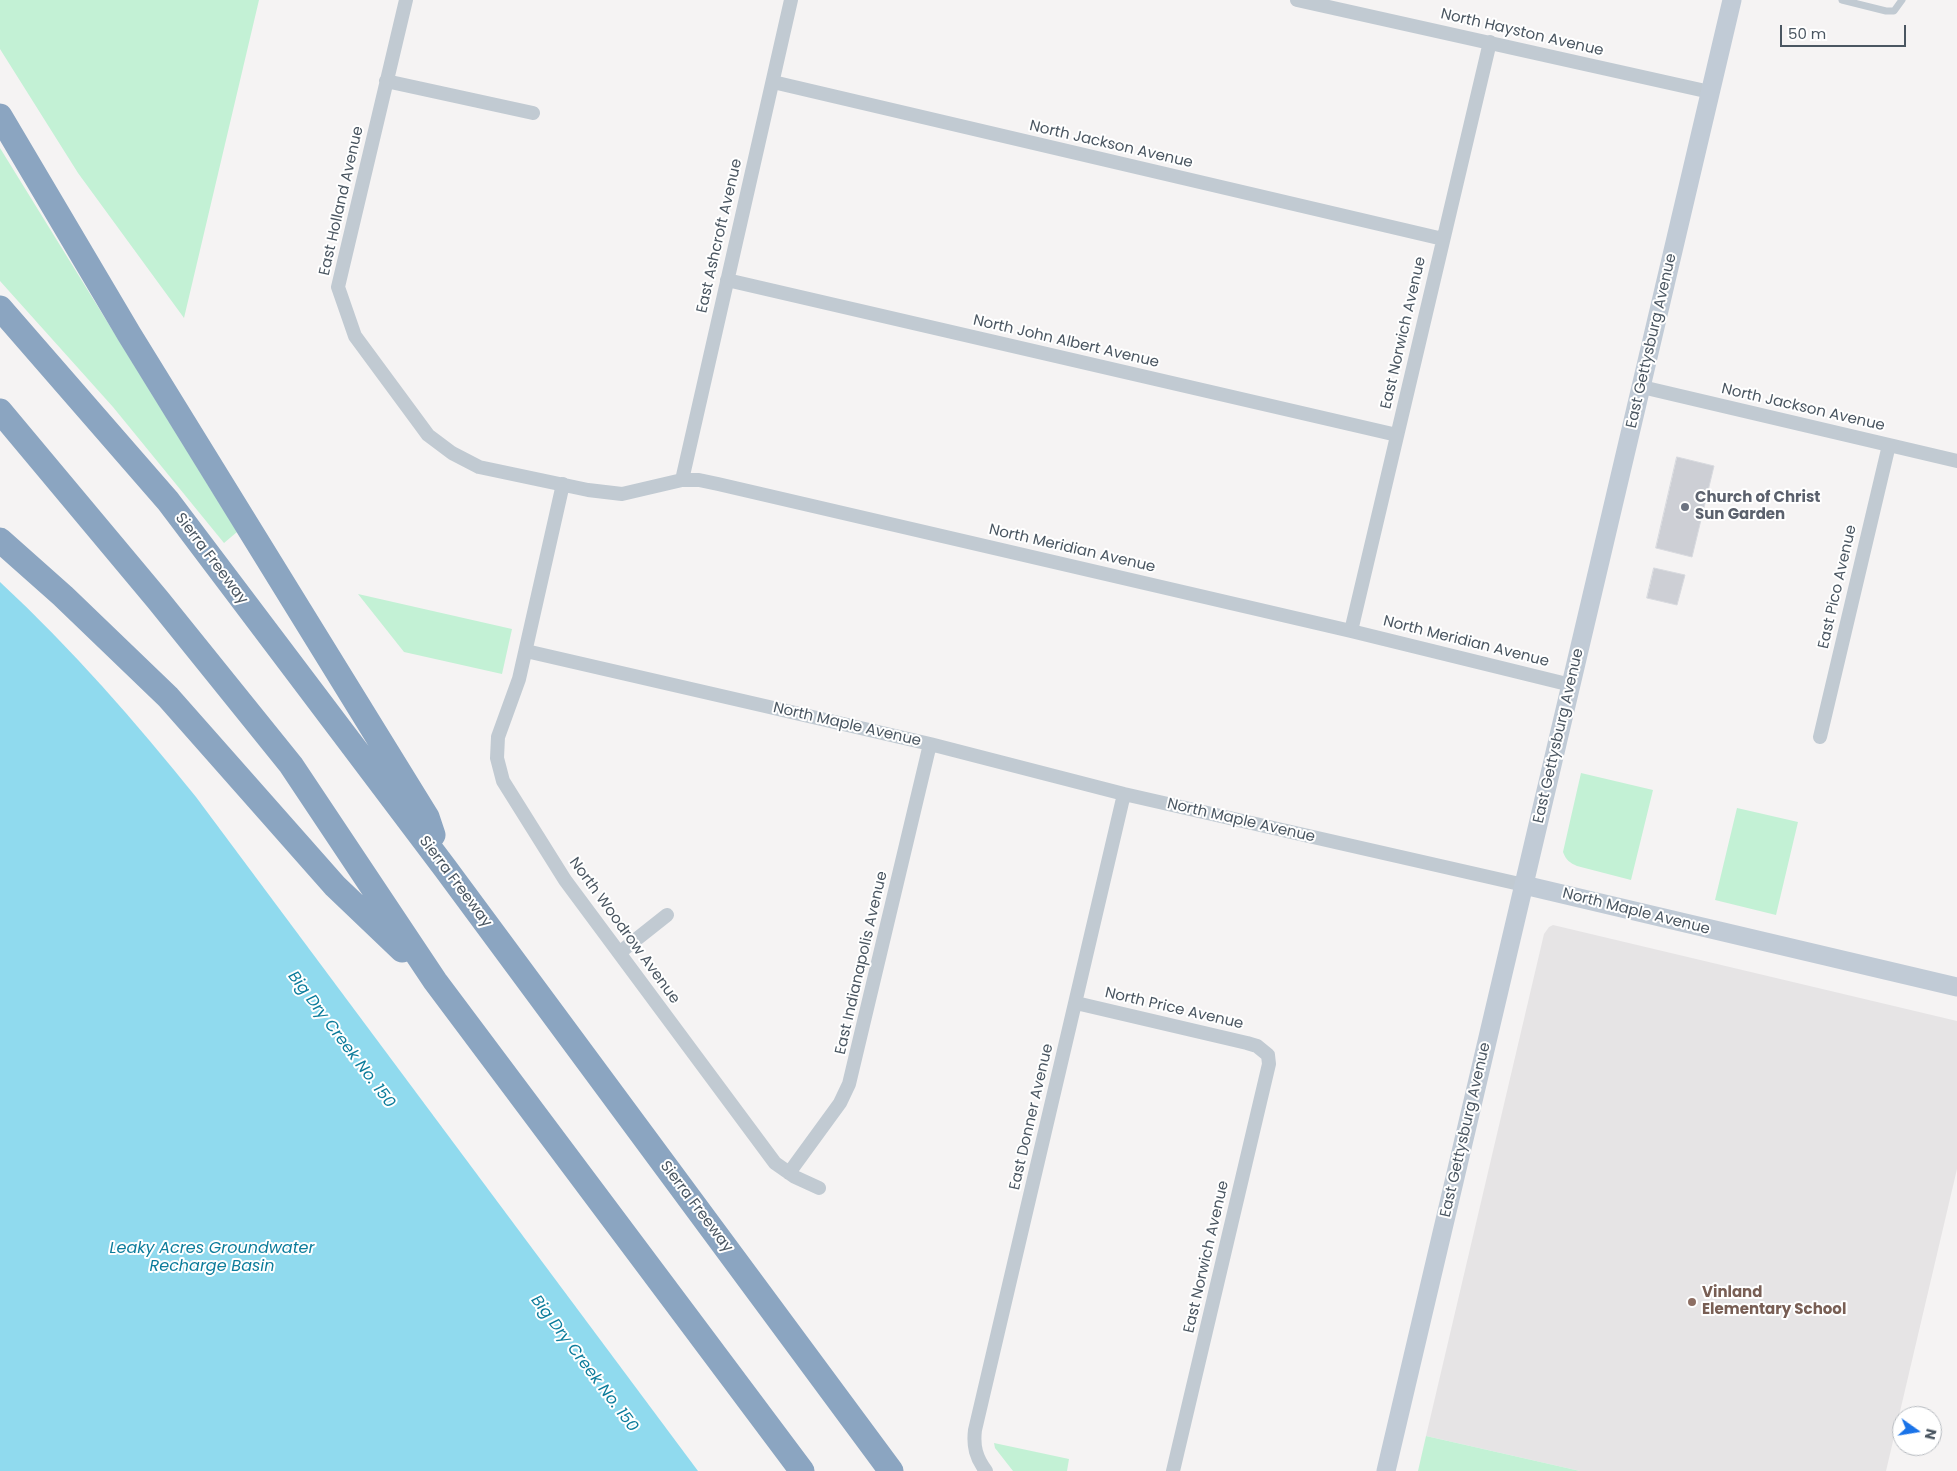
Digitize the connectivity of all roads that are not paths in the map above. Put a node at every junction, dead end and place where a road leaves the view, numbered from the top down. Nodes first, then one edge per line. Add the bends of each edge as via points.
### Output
1 (406, 0) edge
2 (791, 0) edge
3 (1297, 0) edge
4 (1732, 0) edge
5 (1842, 0) edge
6 (1902, 0) edge
7 (1490, 42) junction
8 (386, 81) junction
9 (772, 82) junction
10 (1710, 92) junction
11 (533, 112) dead end
12 (0, 116) edge
13 (1442, 239) junction
14 (727, 280) junction
15 (0, 308) edge
16 (1642, 386) junction
17 (0, 411) edge
18 (1397, 435) junction
19 (1889, 445) junction
20 (1957, 461) edge
21 (682, 480) junction
22 (563, 484) junction
23 (0, 540) edge
24 (1352, 631) junction
25 (526, 651) junction
26 (1571, 685) junction
27 (1820, 737) dead end
28 (930, 744) junction
29 (1124, 794) junction
30 (445, 868) junction
31 (1524, 885) junction
32 (666, 915) dead end
33 (619, 953) junction
34 (435, 981) junction
35 (1957, 987) edge
36 (1076, 1003) junction
37 (1264, 1051) joint
38 (789, 1173) junction
39 (819, 1188) dead end
40 (802, 1471) edge
41 (892, 1471) edge
42 (986, 1471) edge
43 (1173, 1471) edge
44 (1386, 1471) edge

1 - 8 street, East Holland Avenue
2 - 9 street, East Ashcroft Avenue
3 - 7 street, North Hayston Avenue
4 - 10 street, East Gettysburg Avenue
5 - 6 lane via 1886,11 1894,11
7 - 10 street, North Hayston Avenue
7 - 13 street, East Norwich Avenue
8 - 11 street
8 - 22 street, East Holland Avenue via 338,287 355,336 428,435 452,453 479,467
9 - 13 street, North Jackson Avenue
9 - 14 street, East Ashcroft Avenue
10 - 16 street, East Gettysburg Avenue
12 - 30 highway via 129,334 427,817
13 - 18 street, East Norwich Avenue
14 - 18 street, North John Albert Avenue
14 - 21 street, East Ashcroft Avenue
15 - 30 highway, Sierra Freeway via 168,501
16 - 19 street, North Jackson Avenue
16 - 26 street, East Gettysburg Avenue
17 - 34 highway via 291,765
18 - 24 street, East Norwich Avenue
19 - 20 street, North Jackson Avenue
19 - 27 street, East Pico Avenue
21 - 22 street, North Meridian Avenue via 622,494
21 - 24 street, North Meridian Avenue via 718,484
22 - 25 street
23 - 34 highway via 168,697 335,886
24 - 26 street, North Meridian Avenue
25 - 28 street, North Maple Avenue
25 - 33 street, North Woodrow Avenue via 498,737 497,758 501,775 565,880
26 - 31 street, East Gettysburg Avenue
28 - 29 street, North Maple Avenue
28 - 38 street, East Indianapolis Avenue via 849,1084 840,1103
29 - 31 street, North Maple Avenue
29 - 36 street, East Donner Avenue
30 - 41 highway, Sierra Freeway
31 - 35 street, North Maple Avenue
31 - 44 street, East Gettysburg Avenue
32 - 33 street
33 - 38 street, North Woodrow Avenue via 775,1163
34 - 40 highway
36 - 37 street, North Price Avenue via 1247,1043
36 - 42 street, East Donner Avenue via 975,1430 974,1448
37 - 43 street, East Norwich Avenue via 1269,1064
38 - 39 street, North Woodrow Avenue

